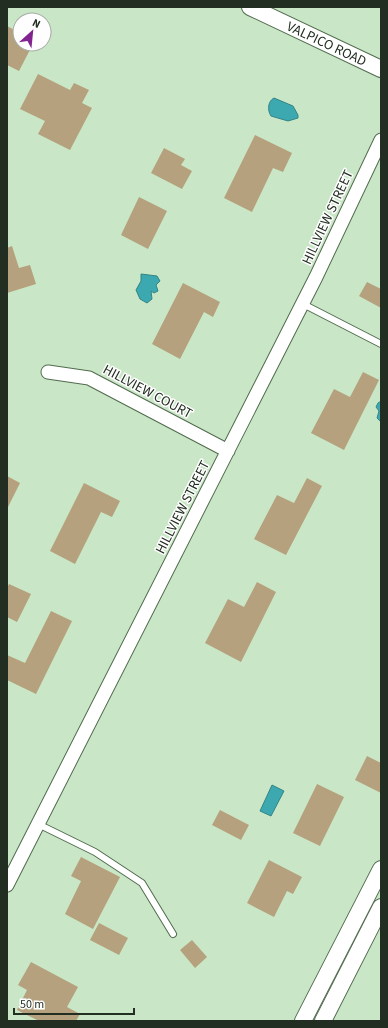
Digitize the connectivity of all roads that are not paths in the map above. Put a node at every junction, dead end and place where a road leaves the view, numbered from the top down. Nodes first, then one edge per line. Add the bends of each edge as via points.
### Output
1 (250, 7) edge
2 (381, 69) edge
3 (381, 140) edge
4 (303, 304) junction
5 (381, 344) edge
6 (48, 372) dead end
7 (228, 451) junction
8 (38, 824) junction
9 (381, 869) edge
10 (7, 885) edge
11 (381, 907) edge
12 (381, 925) edge
13 (173, 934) dead end
14 (303, 1021) edge
15 (323, 1021) edge
16 (333, 1021) edge

1 - 2 street, VALPICO ROAD
3 - 4 street, HILLVIEW STREET
4 - 5 lane
4 - 7 street, HILLVIEW STREET
6 - 7 street, HILLVIEW COURT via 89,378
7 - 8 street, HILLVIEW STREET
8 - 10 street, HILLVIEW STREET
8 - 13 lane via 95,852 142,883
9 - 14 street
11 - 15 street
12 - 16 street

